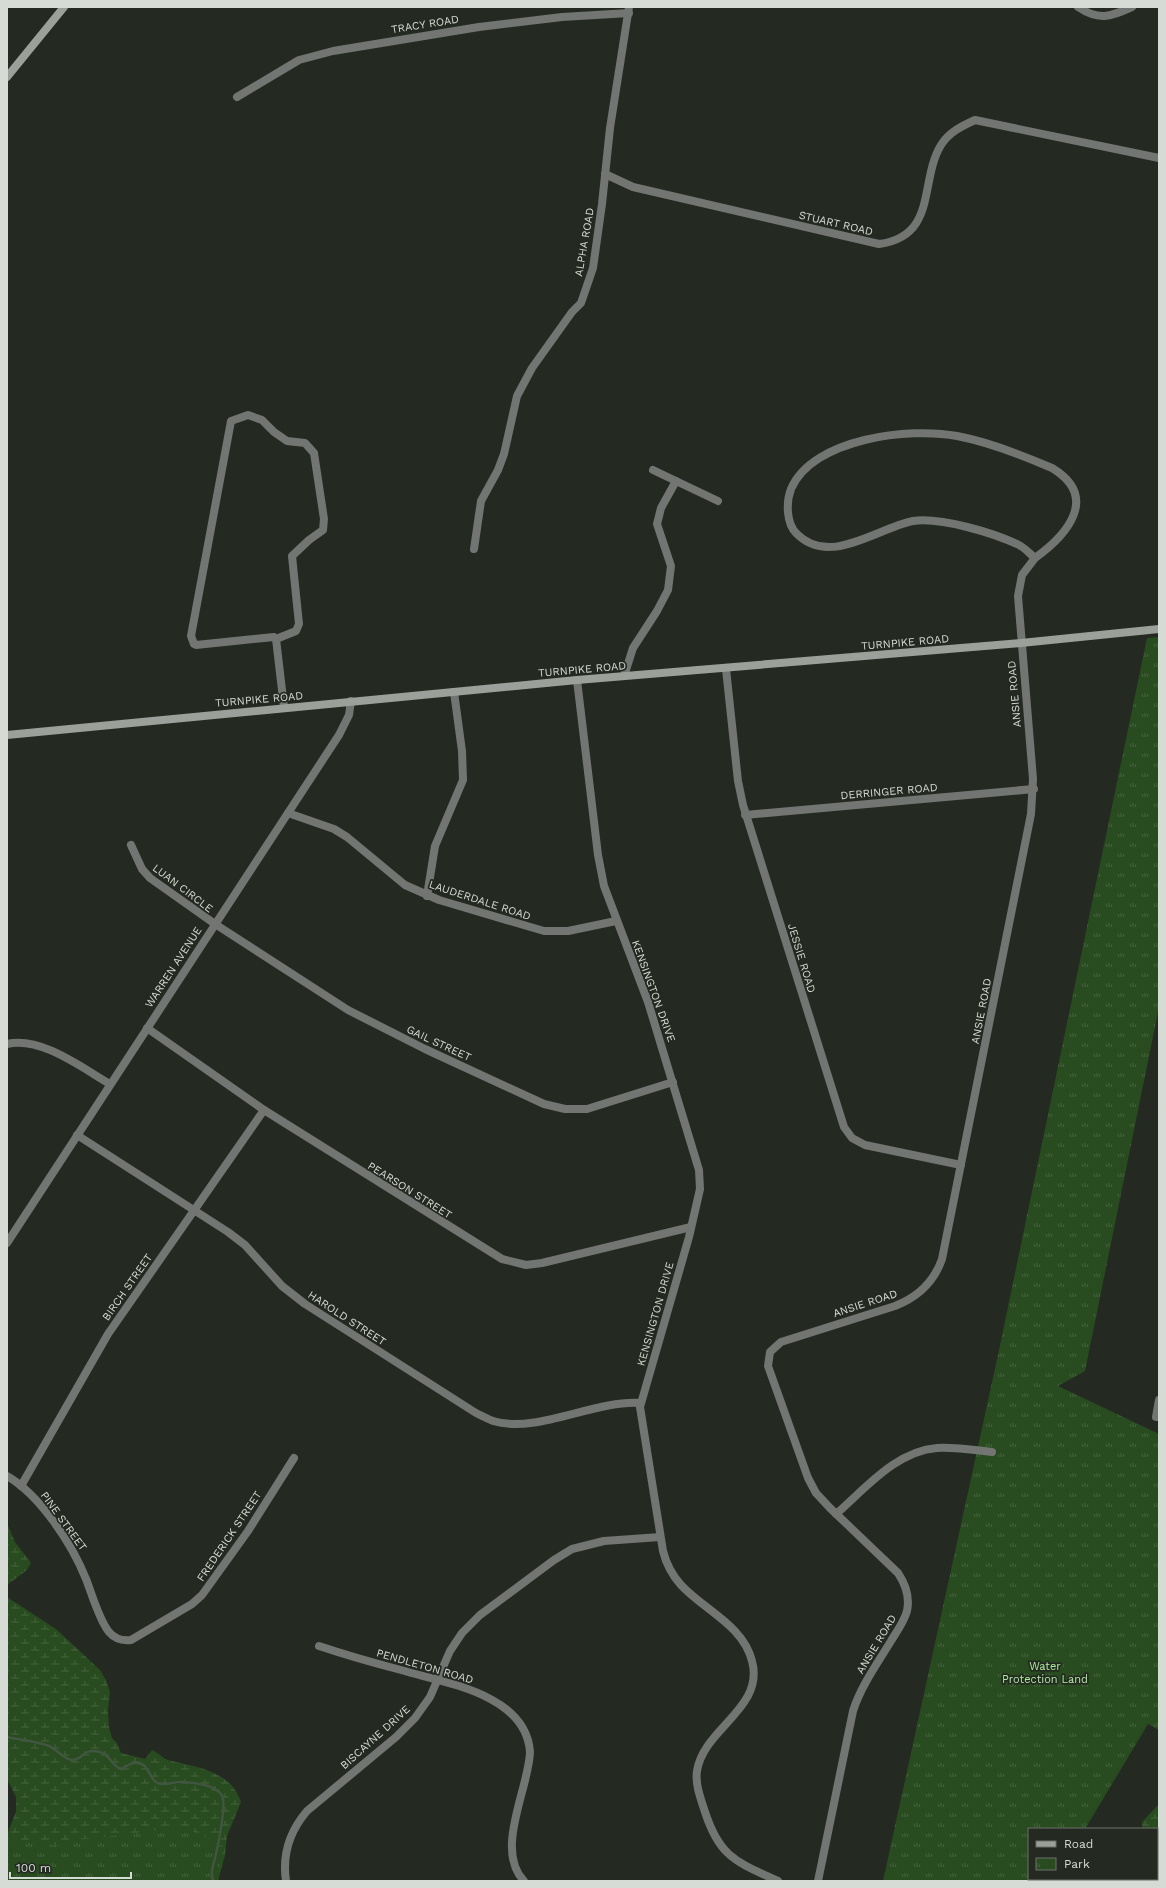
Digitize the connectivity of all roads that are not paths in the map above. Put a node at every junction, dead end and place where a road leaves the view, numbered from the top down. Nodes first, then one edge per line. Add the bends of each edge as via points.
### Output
1 (64, 7) edge
2 (1078, 7) edge
3 (1132, 7) edge
4 (629, 10) edge
5 (7, 77) edge
6 (237, 98) dead end
7 (1159, 158) edge
8 (605, 174) junction
9 (653, 470) dead end
10 (676, 481) junction
11 (718, 501) dead end
12 (474, 549) dead end
13 (1035, 558) junction
14 (1159, 629) edge
15 (276, 639) junction
16 (1021, 643) junction
17 (726, 668) junction
18 (624, 676) junction
19 (576, 680) junction
20 (454, 692) junction
21 (351, 701) junction
22 (284, 707) junction
23 (7, 735) edge
24 (1034, 789) junction
25 (288, 813) junction
26 (746, 815) junction
27 (131, 846) dead end
28 (427, 896) junction
29 (616, 921) junction
30 (215, 924) junction
31 (147, 1028) junction
32 (7, 1044) edge
33 (673, 1082) junction
34 (110, 1084) junction
35 (264, 1110) junction
36 (77, 1135) junction
37 (961, 1165) junction
38 (195, 1211) junction
39 (691, 1227) junction
40 (7, 1243) edge
41 (1159, 1401) edge
42 (640, 1403) junction
43 (1156, 1417) dead end
44 (992, 1452) dead end
45 (294, 1458) dead end
46 (7, 1476) edge
47 (22, 1486) junction
48 (836, 1514) junction
49 (660, 1538) junction
50 (109, 1632) joint
51 (319, 1646) dead end
52 (438, 1680) junction
53 (286, 1881) edge
54 (524, 1881) edge
55 (778, 1881) edge
56 (818, 1881) edge

1 - 5 main road
2 - 3 street via 1089,15 1101,17
4 - 6 street, TRACY ROAD via 478,27 333,50 299,60
4 - 8 street, ALPHA ROAD
7 - 8 street, STUART ROAD via 975,120 949,135 940,146 923,207 915,224 904,236 892,242 879,244 633,187
8 - 12 street, ALPHA ROAD via 593,268 587,288 581,303 532,368 517,396 504,454 480,501
9 - 10 street
10 - 11 street
10 - 18 street via 661,508 657,524 671,566 668,590 633,648
13 - 13 street, ANSIE ROAD via 1016,544 957,525 934,521 907,523 844,545 819,547 804,540 791,527 790,493 796,480 808,467 823,455 844,445 875,438 921,433 972,439 1052,468 1062,475 1070,486 1076,506 1069,526 1056,542
13 - 16 street, ANSIE ROAD via 1025,569 1018,584
14 - 16 main road, TURNPIKE ROAD
15 - 15 street via 274,637 201,645 194,644 191,636 231,421 248,415 262,420 287,441 305,443 314,453 324,519 323,530 292,556 299,624 296,631
15 - 22 street
16 - 17 main road, TURNPIKE ROAD
16 - 24 street, ANSIE ROAD
17 - 18 main road, TURNPIKE ROAD
17 - 26 street, JESSIE ROAD via 738,781
18 - 19 main road, TURNPIKE ROAD
19 - 20 main road, TURNPIKE ROAD
19 - 29 street, KENSINGTON DRIVE via 598,855 604,886
20 - 21 main road, TURNPIKE ROAD
20 - 28 street via 463,780 435,846
21 - 22 main road, TURNPIKE ROAD
21 - 25 street, WARREN AVENUE via 351,711 346,724
22 - 23 main road, TURNPIKE ROAD
24 - 26 street, DERRINGER ROAD
24 - 37 street, ANSIE ROAD
25 - 28 street, LAUDERDALE ROAD via 338,831 395,877
25 - 30 street, WARREN AVENUE
26 - 37 street, JESSIE ROAD via 846,1132 864,1145
27 - 30 street, LUAN CIRCLE via 145,874
28 - 29 street, LAUDERDALE ROAD via 544,931 568,931
29 - 33 street, KENSINGTON DRIVE via 648,1002
30 - 31 street, WARREN AVENUE
30 - 33 street, GAIL STREET via 359,1017 544,1104 565,1109 587,1109
31 - 34 street, WARREN AVENUE
31 - 35 street, PEARSON STREET
32 - 34 street via 23,1042 42,1047
33 - 39 street, KENSINGTON DRIVE via 699,1170 700,1190
34 - 36 street, WARREN AVENUE
35 - 38 street, BIRCH STREET
35 - 39 street, PEARSON STREET via 492,1255 513,1263 542,1264
36 - 38 street, HAROLD STREET
36 - 40 street, WARREN AVENUE
37 - 48 street, ANSIE ROAD via 942,1259 924,1288 911,1299 895,1306 781,1342 769,1355 769,1369 808,1478 820,1498
38 - 42 street, HAROLD STREET via 241,1242 282,1286 315,1311 482,1416 494,1421 519,1424 616,1404
38 - 47 street, BIRCH STREET via 108,1334
39 - 42 street, KENSINGTON DRIVE
41 - 43 street
42 - 49 street, KENSINGTON DRIVE
44 - 48 street via 937,1448 910,1456 891,1466
45 - 50 street, FREDERICK STREET via 248,1531 202,1595 192,1604 131,1640 122,1641
46 - 47 street, PINE STREET
47 - 50 street, PINE STREET via 41,1506 76,1554
48 - 56 street, ANSIE ROAD via 898,1574 905,1586 908,1601 904,1620 863,1686 856,1702
49 - 52 street, BISCAYNE DRIVE via 591,1544 572,1550 554,1560 470,1625 450,1651
49 - 55 street, KENSINGTON DRIVE via 665,1558 678,1581 734,1631 742,1640 752,1662 754,1674 747,1697 709,1744 698,1767 698,1788 708,1820 721,1847 732,1858
51 - 52 street, PENDLETON ROAD
52 - 53 street, BISCAYNE DRIVE via 426,1704 408,1725 307,1811 297,1823 285,1854
52 - 54 street, PENDLETON ROAD via 474,1691 500,1704 515,1717 527,1736 530,1756 512,1848 516,1869

